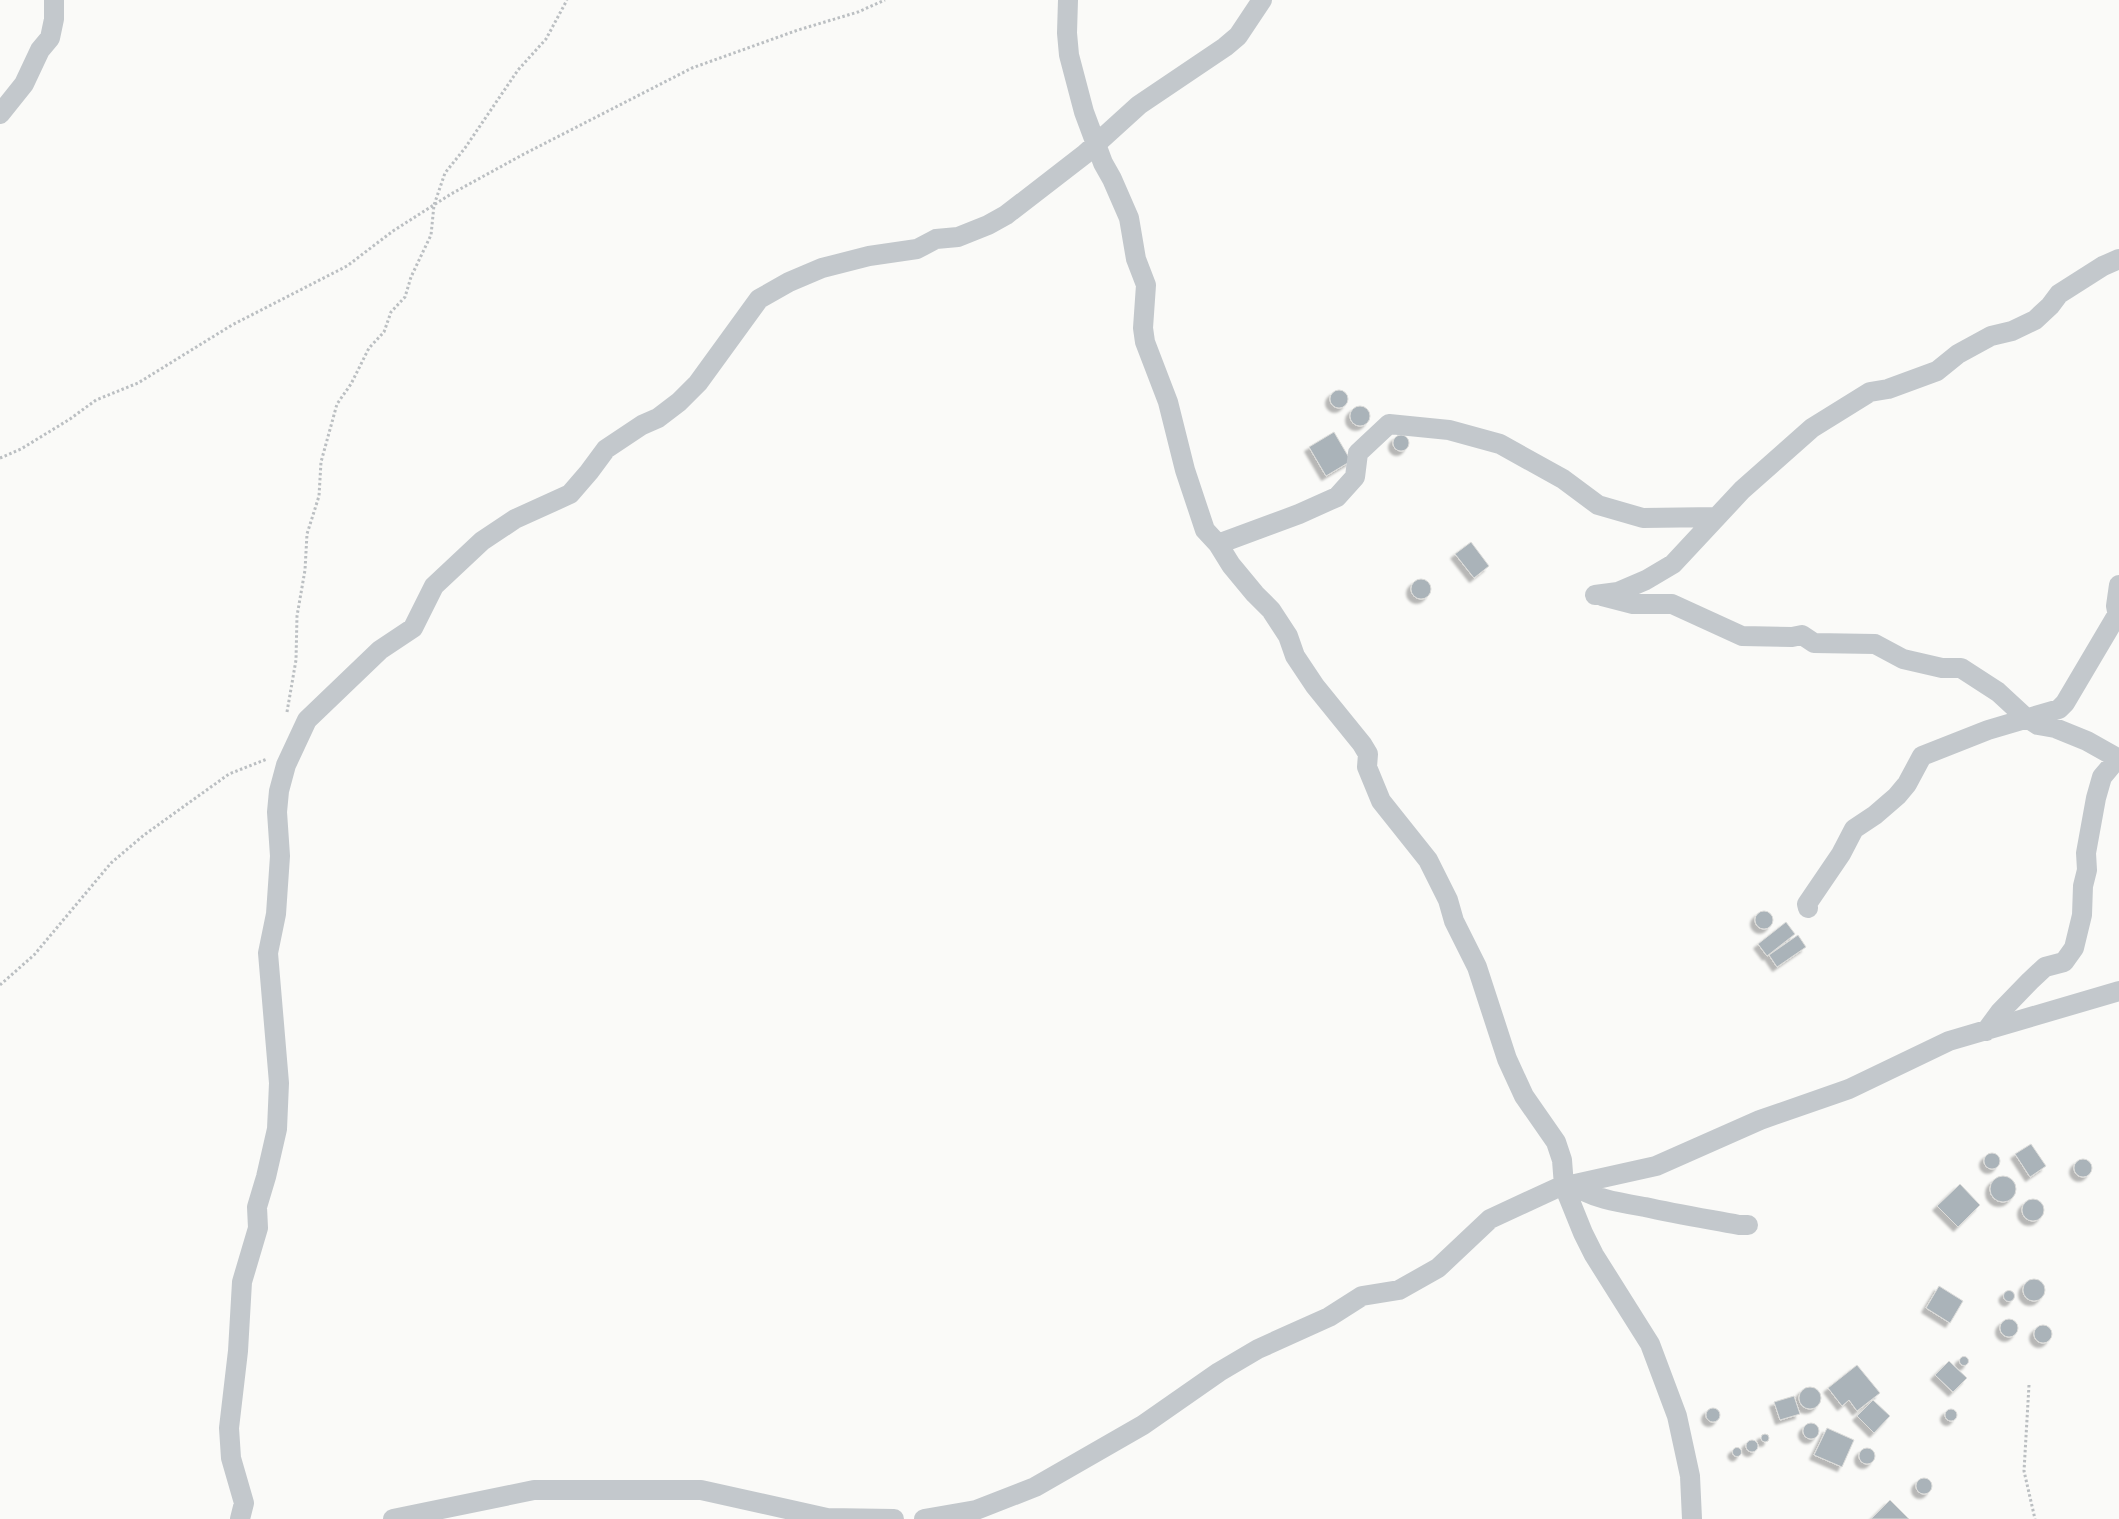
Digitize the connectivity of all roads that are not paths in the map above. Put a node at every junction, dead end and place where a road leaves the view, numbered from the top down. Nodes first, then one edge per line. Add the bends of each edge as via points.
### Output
1 (54, 0) edge
2 (1068, 0) edge
3 (1262, 0) edge
4 (0, 114) edge
5 (1097, 144) junction
6 (2119, 259) edge
7 (1717, 518) junction
8 (1218, 544) junction
9 (2119, 585) edge
10 (2118, 618) edge
11 (2029, 719) junction
12 (2118, 759) edge
13 (1808, 908) dead end
14 (2119, 991) edge
15 (1986, 1031) junction
16 (1568, 1185) junction
17 (1748, 1225) dead end
18 (240, 1519) edge
19 (393, 1519) edge
20 (894, 1519) edge
21 (924, 1519) edge
22 (1692, 1519) edge

1 - 4 street via 50,38 40,50 24,84
2 - 5 street via 1069,55 1084,112
3 - 5 street via 1232,42 1138,105
5 - 8 street via 1129,218 1136,259 1146,285 1145,342 1168,402 1205,530
5 - 18 street via 1035,194 988,225 958,237 936,239 917,249 869,256 822,268 759,299 698,383 679,402 606,449 570,494 515,519 482,541 434,586 413,628 367,662 307,720 286,765 277,812 280,856 276,914 268,953 279,1083 277,1129 257,1207 258,1228 242,1282 229,1428 231,1458 244,1503
6 - 7 street via 2059,294 2035,320 1991,336 1958,354 1937,372 1870,392 1812,428 1742,490
7 - 8 street via 1643,518 1598,505 1563,479 1500,444 1448,430 1389,424 1358,453 1354,477 1337,497
7 - 11 street via 1673,564 1618,592 1595,595 1633,604 1672,604 1742,636 1802,635 1814,643 1875,644 1903,659 1942,668 1961,668 1998,692
8 - 16 street via 1231,566 1271,610 1315,686 1362,744 1368,754 1367,767 1381,801 1428,860 1477,967 1507,1059 1524,1096 1556,1142
9 - 10 street
10 - 11 street via 2066,702 2059,709
11 - 12 street via 2087,741
11 - 13 street via 1988,730 1922,756 1897,796 1854,829 1807,904
12 - 15 street via 2102,777 2096,798 2086,853 2082,915 2074,948 2064,962 2045,967 2030,981
14 - 15 street
15 - 16 street via 1949,1041 1849,1089 1760,1120 1656,1166
16 - 17 street via 1620,1202 1681,1216
16 - 21 street via 1490,1219 1438,1268 1399,1290 1362,1296 1329,1317 1258,1349 1143,1425 1036,1488 976,1510
16 - 22 street via 1594,1255 1650,1344 1677,1416 1690,1476
19 - 20 street via 534,1490 701,1490 827,1518

